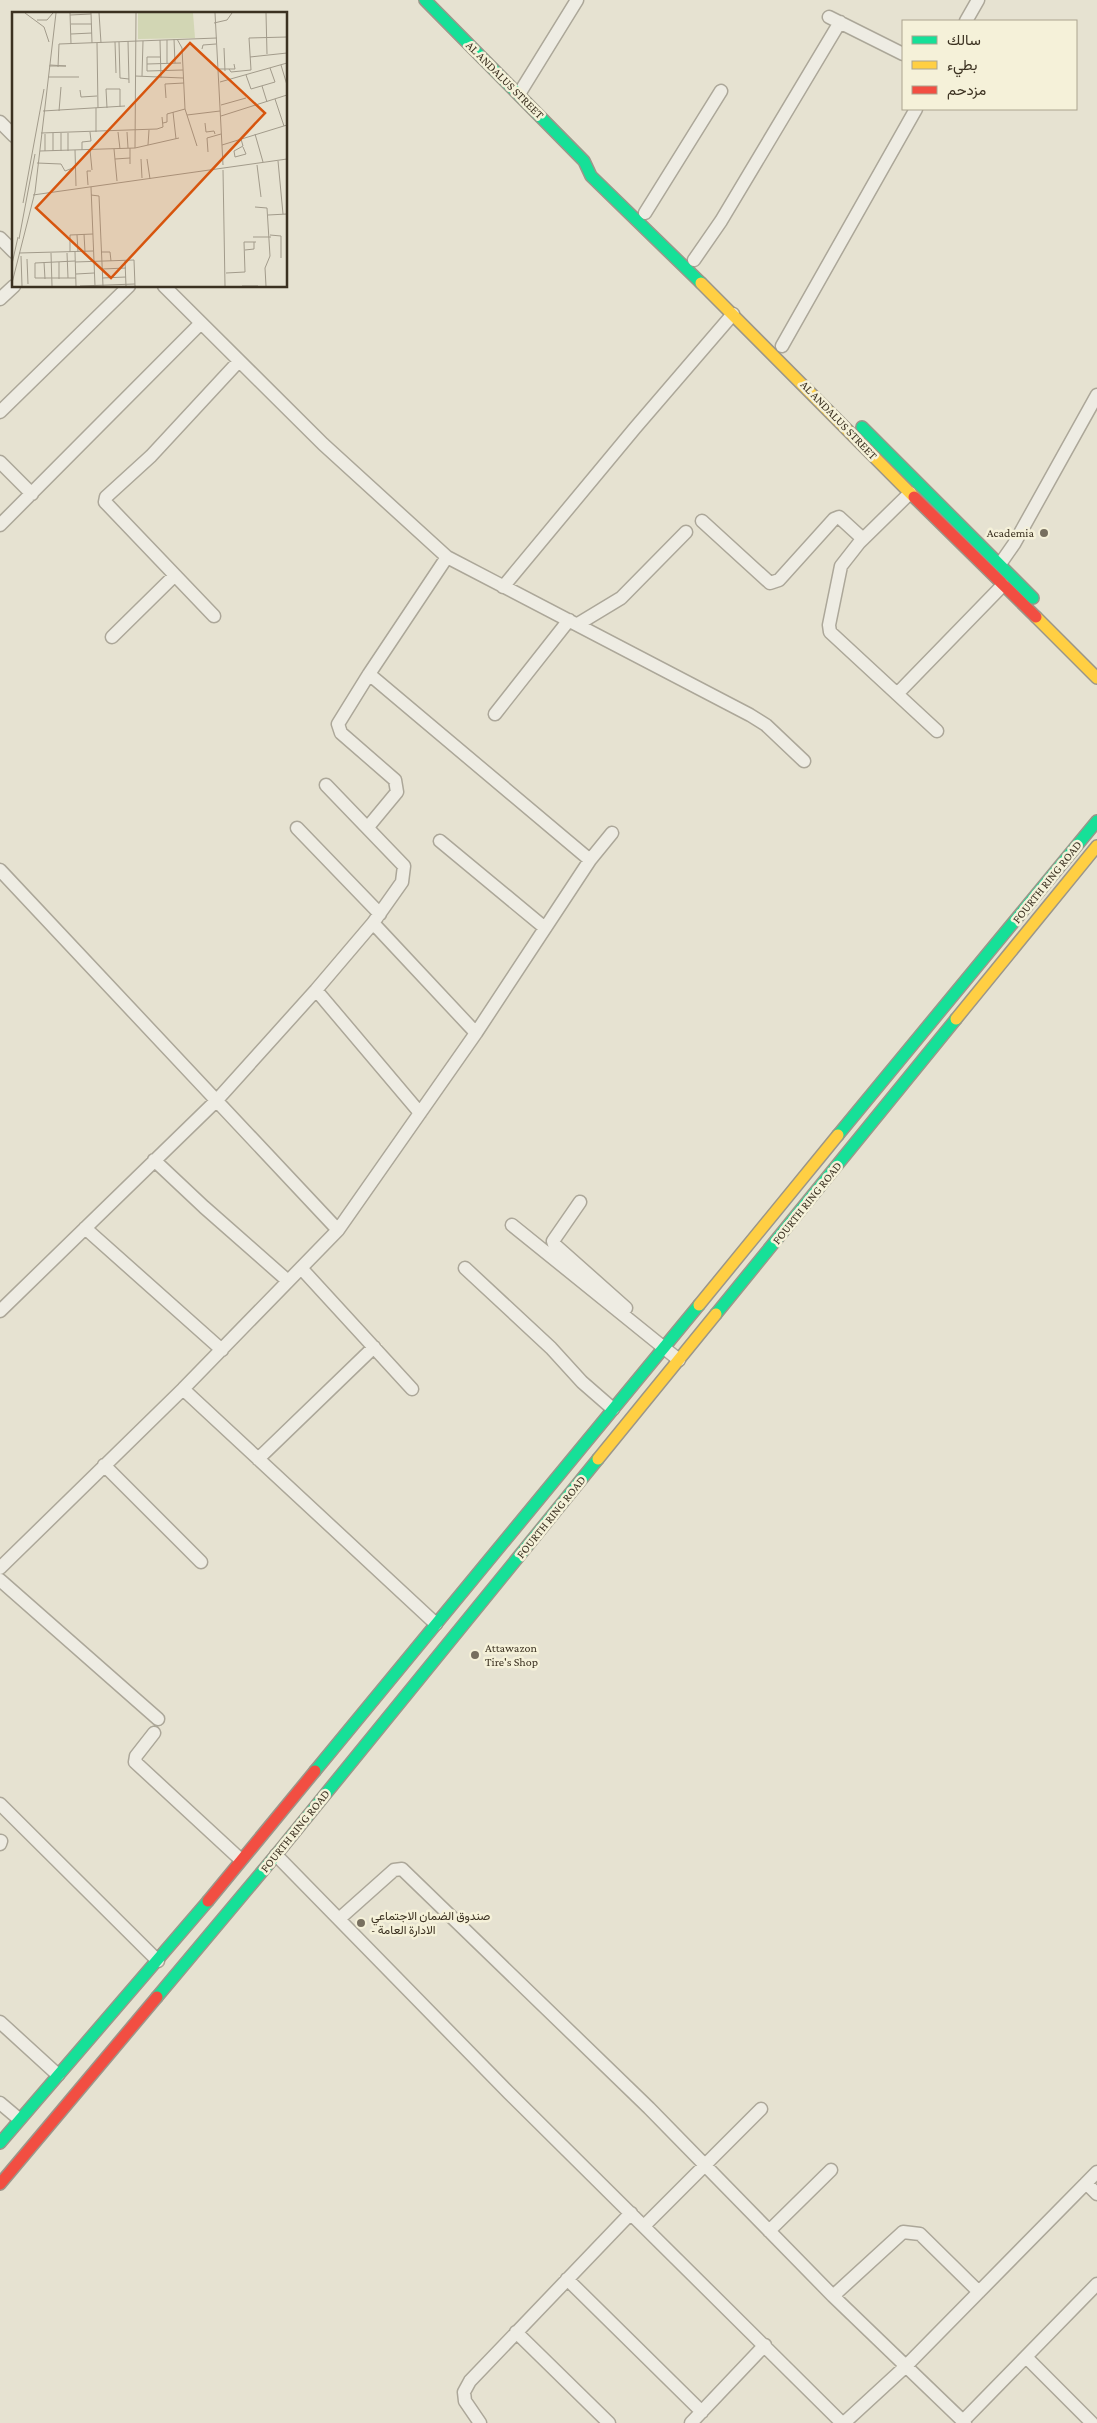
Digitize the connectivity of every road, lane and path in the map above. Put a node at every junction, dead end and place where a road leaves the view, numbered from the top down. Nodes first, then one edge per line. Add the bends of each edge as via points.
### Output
1 (426, 0) edge
2 (577, 0) edge
3 (978, 0) edge
4 (967, 20) edge
5 (902, 54) edge
6 (720, 91) dead end
7 (519, 94) junction
8 (915, 110) edge
9 (584, 160) junction
10 (646, 214) junction
11 (0, 238) edge
12 (12, 250) edge
13 (694, 260) junction
14 (12, 288) edge
15 (126, 288) edge
16 (166, 288) edge
17 (728, 293) dead end
18 (0, 300) edge
19 (733, 314) junction
20 (201, 323) junction
21 (782, 346) dead end
22 (239, 361) junction
23 (1097, 394) edge
24 (0, 412) edge
25 (851, 415) dead end
26 (0, 462) edge
27 (910, 493) junction
28 (32, 494) junction
29 (942, 507) junction
30 (933, 516) junction
31 (702, 522) dead end
32 (0, 525) edge
33 (686, 532) dead end
34 (863, 539) junction
35 (447, 557) junction
36 (1000, 564) junction
37 (174, 576) junction
38 (1003, 585) junction
39 (503, 587) junction
40 (214, 616) dead end
41 (574, 622) junction
42 (112, 637) dead end
43 (1097, 662) edge
44 (369, 674) junction
45 (1097, 678) edge
46 (897, 694) junction
47 (495, 714) dead end
48 (937, 731) dead end
49 (804, 761) dead end
50 (326, 785) dead end
51 (1097, 821) edge
52 (368, 827) junction
53 (297, 828) dead end
54 (612, 833) dead end
55 (440, 841) dead end
56 (1097, 846) edge
57 (590, 860) junction
58 (0, 870) edge
59 (376, 918) junction
60 (546, 928) junction
61 (316, 990) junction
62 (476, 1033) junction
63 (217, 1100) junction
64 (420, 1114) junction
65 (154, 1160) junction
66 (580, 1202) dead end
67 (512, 1225) dead end
68 (85, 1228) junction
69 (338, 1230) junction
70 (300, 1268) junction
71 (465, 1268) dead end
72 (288, 1281) junction
73 (0, 1311) edge
74 (667, 1344) junction
75 (374, 1347) junction
76 (222, 1350) junction
77 (679, 1360) junction
78 (184, 1389) junction
79 (412, 1389) dead end
80 (612, 1409) junction
81 (258, 1459) junction
82 (104, 1464) junction
83 (201, 1562) dead end
84 (0, 1568) edge
85 (478, 1573) junction
86 (0, 1580) edge
87 (492, 1589) junction
88 (436, 1624) junction
89 (158, 1719) dead end
90 (154, 1733) dead end
91 (0, 1804) edge
92 (276, 1855) junction
93 (240, 1859) junction
94 (339, 1919) junction
95 (158, 1961) junction
96 (0, 2022) edge
97 (58, 2075) junction
98 (0, 2103) edge
99 (761, 2109) dead end
100 (19, 2119) junction
101 (0, 2143) edge
102 (705, 2164) junction
103 (832, 2170) dead end
104 (1097, 2172) edge
105 (1086, 2183) junction
106 (0, 2184) edge
107 (1097, 2194) edge
108 (631, 2213) junction
109 (644, 2226) junction
110 (769, 2232) junction
111 (567, 2279) junction
112 (1097, 2284) edge
113 (980, 2292) junction
114 (833, 2296) junction
115 (516, 2332) junction
116 (765, 2345) junction
117 (1026, 2357) junction
118 (906, 2366) junction
119 (702, 2412) junction
120 (964, 2422) edge
121 (480, 2423) edge
122 (609, 2423) edge
123 (691, 2423) edge
124 (843, 2423) edge
125 (1092, 2423) edge

1 - 7 main road, AL ANDALUS STREET
2 - 7 street
3 - 4 street
5 - 13 street via 835,20 721,221
6 - 10 street
7 - 9 main road, AL ANDALUS STREET
8 - 21 street
9 - 10 main road, AL ANDALUS STREET via 603,171
9 - 19 main road, AL ANDALUS STREET via 591,176
10 - 13 main road, AL ANDALUS STREET
11 - 12 street
13 - 17 main road, AL ANDALUS STREET
14 - 18 street
15 - 24 street
16 - 20 street
19 - 27 main road, AL ANDALUS STREET
19 - 39 street
20 - 22 street
20 - 28 street
22 - 35 street via 323,444
22 - 37 street via 151,456 106,498 106,506
23 - 36 street
25 - 29 main road, AL ANDALUS STREET
26 - 28 street
27 - 30 main road, AL ANDALUS STREET
27 - 34 street
28 - 32 street
29 - 30 main road
29 - 36 main road, AL ANDALUS STREET
30 - 38 main road, AL ANDALUS STREET
31 - 34 street via 770,583 780,580 834,519 839,517 845,521
33 - 41 street via 620,598
34 - 46 street via 841,566 830,632
35 - 39 street
35 - 44 street
36 - 43 main road, AL ANDALUS STREET
37 - 40 street
37 - 42 street
38 - 45 main road, AL ANDALUS STREET
38 - 46 street
39 - 41 street
41 - 47 street
41 - 49 street via 750,715 766,725
44 - 52 street via 338,724 341,733 395,780 397,786 397,792
44 - 57 street
46 - 48 street
50 - 52 street
51 - 74 main road, FOURTH RING ROAD
52 - 59 street via 404,866 402,882
53 - 59 street
54 - 57 street
55 - 60 street
56 - 77 main road, FOURTH RING ROAD
57 - 60 street
58 - 63 street
59 - 61 street
59 - 62 street
60 - 62 street
61 - 63 street
61 - 64 street
62 - 64 street
63 - 65 street
63 - 69 street
64 - 69 street
65 - 68 street
65 - 72 street
66 - 74 street via 554,1244
67 - 74 street via 587,1288
68 - 73 street
68 - 76 street
69 - 70 street
70 - 72 street
70 - 75 street
71 - 80 street
72 - 76 street
74 - 77 street
74 - 80 main road, FOURTH RING ROAD
75 - 79 street
75 - 81 street
76 - 78 street
77 - 87 main road, FOURTH RING ROAD
78 - 81 street
78 - 82 street
80 - 85 main road, FOURTH RING ROAD
81 - 88 street
82 - 83 street
82 - 84 street
85 - 87 main road via 489,1576 493,1582
85 - 88 main road, FOURTH RING ROAD
86 - 89 street
87 - 92 main road, FOURTH RING ROAD
88 - 93 main road, FOURTH RING ROAD
90 - 93 street via 135,1762
91 - 95 street
92 - 94 street
92 - 106 main road, FOURTH RING ROAD
93 - 95 main road, FOURTH RING ROAD
94 - 102 street via 394,1870 402,1869
94 - 108 street
95 - 97 main road, FOURTH RING ROAD
96 - 97 street
97 - 100 main road, FOURTH RING ROAD
98 - 100 street
99 - 102 street
100 - 101 main road, FOURTH RING ROAD
102 - 109 street
102 - 110 street
103 - 110 street
104 - 105 street
105 - 107 street
105 - 113 street
108 - 109 street
108 - 111 street
109 - 116 street
110 - 114 street
111 - 115 street
111 - 119 street
112 - 117 street
113 - 114 street via 920,2234 904,2232
113 - 118 street
114 - 118 street
115 - 121 street via 475,2375 464,2392 465,2401
115 - 122 street
116 - 119 street
116 - 124 street
117 - 120 street
117 - 125 street
118 - 120 street
118 - 124 street
119 - 123 street

